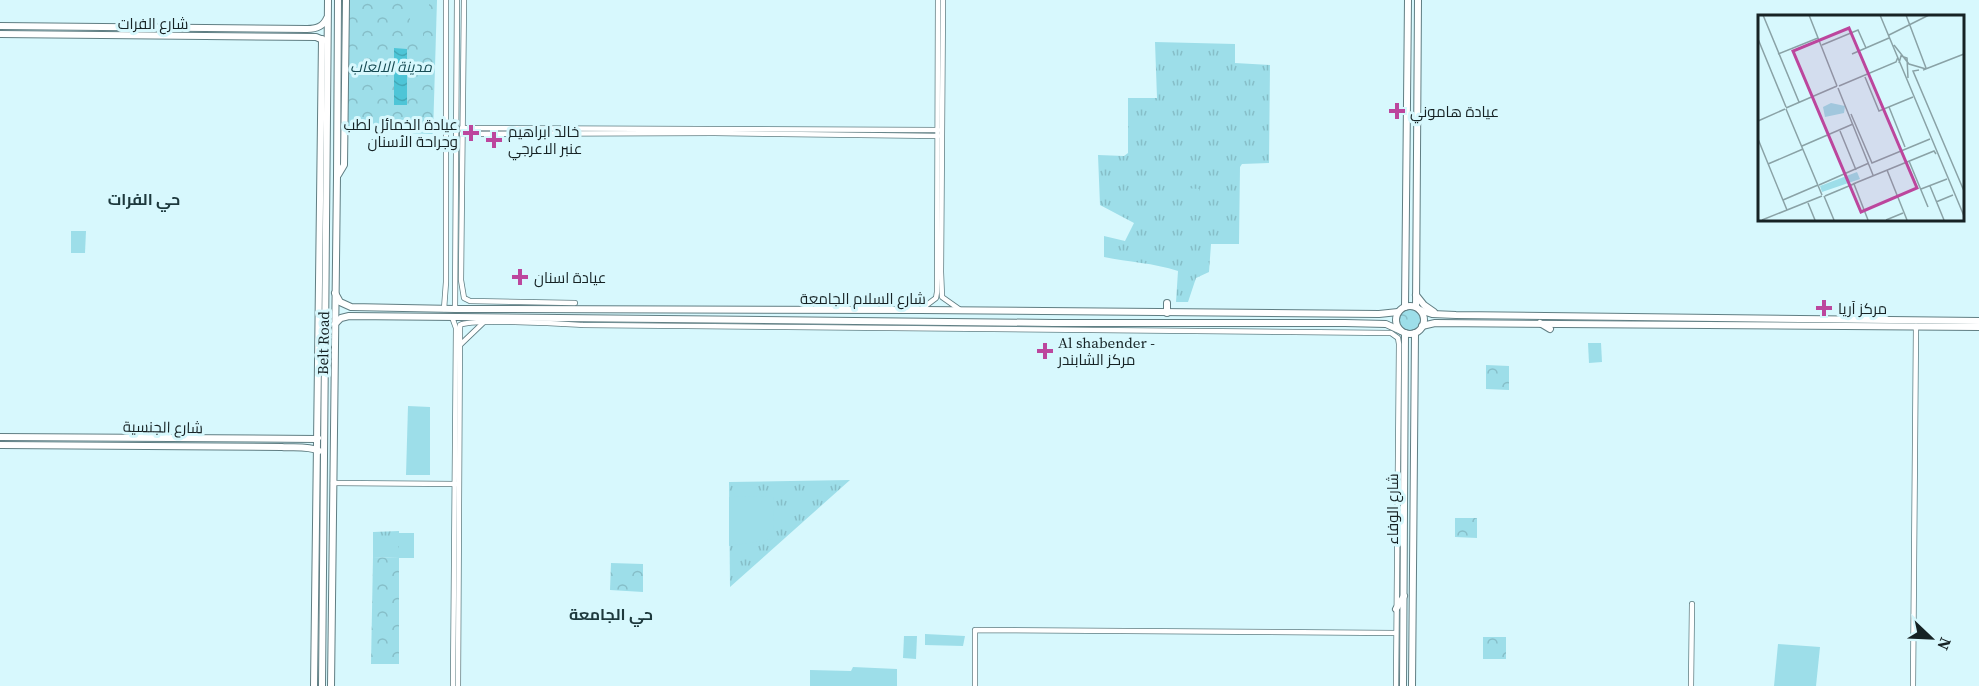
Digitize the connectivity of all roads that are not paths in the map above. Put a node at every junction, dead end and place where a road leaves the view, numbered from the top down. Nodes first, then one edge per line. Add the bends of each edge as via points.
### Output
1 (328, 0) edge
2 (338, 0) edge
3 (346, 0) edge
4 (446, 0) edge
5 (457, 0) edge
6 (464, 0) edge
7 (938, 0) edge
8 (943, 0) edge
9 (1408, 0) edge
10 (1418, 0) edge
11 (446, 8) junction
12 (457, 8) junction
13 (328, 17) junction
14 (26, 18) dead end
15 (0, 26) edge
16 (26, 26) junction
17 (65, 27) junction
18 (82, 27) junction
19 (307, 33) junction
20 (0, 34) edge
21 (65, 35) junction
22 (82, 35) junction
23 (322, 39) junction
24 (327, 46) junction
25 (327, 57) junction
26 (337, 57) junction
27 (327, 72) junction
28 (337, 72) junction
29 (940, 107) junction
30 (462, 131) junction
31 (938, 133) junction
32 (323, 139) junction
33 (446, 156) junction
34 (459, 156) junction
35 (439, 157) dead end
36 (337, 176) junction
37 (1406, 208) junction
38 (1416, 226) junction
39 (446, 265) junction
40 (455, 265) junction
41 (335, 293) junction
42 (1415, 294) junction
43 (939, 297) junction
44 (575, 303) dead end
45 (1167, 303) dead end
46 (1289, 305) dead end
47 (364, 307) junction
48 (1405, 307) junction
49 (1418, 308) junction
50 (444, 309) junction
51 (455, 309) junction
52 (584, 310) junction
53 (599, 310) junction
54 (765, 310) junction
55 (780, 310) junction
56 (920, 310) junction
57 (1552, 310) dead end
58 (964, 311) junction
59 (1649, 311) dead end
60 (1041, 312) junction
61 (1055, 312) junction
62 (1398, 312) junction
63 (1167, 314) junction
64 (1282, 314) junction
65 (1340, 314) junction
66 (1440, 315) junction
67 (364, 316) junction
68 (1662, 317) junction
69 (521, 319) junction
70 (599, 319) junction
71 (1540, 319) junction
72 (766, 320) junction
73 (1874, 320) junction
74 (780, 321) junction
75 (1979, 321) edge
76 (456, 322) junction
77 (484, 322) junction
78 (513, 322) junction
79 (584, 322) junction
80 (1041, 322) junction
81 (1261, 322) junction
82 (1339, 322) junction
83 (1779, 322) junction
84 (684, 323) junction
85 (1054, 323) junction
86 (1439, 323) junction
87 (335, 324) junction
88 (943, 325) junction
89 (1684, 325) junction
90 (1153, 326) junction
91 (1422, 326) junction
92 (1916, 326) junction
93 (1942, 327) junction
94 (1979, 327) edge
95 (1550, 329) dead end
96 (1262, 330) junction
97 (1677, 330) dead end
98 (1403, 332) junction
99 (1886, 332) dead end
100 (1415, 333) junction
101 (1933, 333) dead end
102 (460, 345) junction
103 (1414, 347) junction
104 (1401, 383) junction
105 (320, 405) junction
106 (1405, 408) junction
107 (1414, 428) junction
108 (323, 433) junction
109 (0, 437) edge
110 (79, 438) junction
111 (89, 438) junction
112 (317, 439) junction
113 (0, 445) edge
114 (79, 446) junction
115 (88, 447) junction
116 (320, 451) junction
117 (333, 483) junction
118 (457, 484) junction
119 (1401, 517) junction
120 (333, 539) junction
121 (323, 540) junction
122 (323, 557) junction
123 (332, 557) junction
124 (1404, 595) junction
125 (1692, 604) dead end
126 (1396, 609) junction
127 (322, 630) junction
128 (1395, 633) junction
129 (314, 653) junction
130 (456, 656) junction
131 (1396, 656) junction
132 (1404, 656) junction
133 (314, 686) edge
134 (322, 686) edge
135 (331, 686) edge
136 (453, 686) edge
137 (458, 686) edge
138 (975, 686) edge
139 (1396, 686) edge
140 (1404, 686) edge
141 (1412, 686) edge
142 (1691, 686) edge
143 (1913, 686) edge

1 - 13 main road
2 - 26 main road, Belt Road
3 - 36 main road via 344,165
4 - 11 street
5 - 12 street
6 - 30 street
7 - 29 street
8 - 29 street
9 - 37 main road
10 - 38 main road via 1421,120
11 - 12 street via 452,4
11 - 33 street
12 - 34 street
13 - 19 main road via 319,28
13 - 24 main road
14 - 16 main road
15 - 16 main road, شارع الفرات
16 - 17 main road, شارع الفرات
17 - 18 main road, شارع الفرات
17 - 21 main road
18 - 19 main road, شارع الفرات via 129,23 274,26
18 - 22 main road
19 - 22 main road, شارع الفرات
19 - 23 main road
20 - 21 main road, شارع الفرات
21 - 22 main road, شارع الفرات
23 - 24 main road
23 - 32 main road
24 - 25 main road
25 - 26 main road
25 - 27 main road
26 - 28 main road, Belt Road
27 - 28 main road
27 - 32 main road
28 - 36 main road, Belt Road
29 - 31 street
29 - 43 street
30 - 31 street
30 - 34 street
31 - 43 street
32 - 105 main road
33 - 35 street
33 - 39 street
34 - 40 street
34 - 44 street via 464,298
36 - 41 main road, Belt Road
37 - 38 main road via 1407,228 1410,231
37 - 48 main road
38 - 42 main road via 1419,248
39 - 40 street
39 - 50 street
40 - 51 street
41 - 47 main road, شارع السلام الجامعة via 343,305
41 - 87 main road, Belt Road
42 - 49 main road
42 - 66 main road via 1428,309
43 - 56 street
43 - 58 street
45 - 63 main road
46 - 64 main road
47 - 50 main road, شارع السلام الجامعة
47 - 67 main road
48 - 49 main road
48 - 62 main road
49 - 66 main road
49 - 91 main road via 1424,318
50 - 51 main road, شارع السلام الجامعة
51 - 52 main road, شارع السلام الجامعة
52 - 53 main road, شارع السلام الجامعة
52 - 79 main road
53 - 54 main road, شارع السلام الجامعة
53 - 70 main road
54 - 55 main road, شارع السلام الجامعة
54 - 72 main road via 769,315
55 - 56 main road, شارع السلام الجامعة
55 - 74 main road
56 - 58 main road, شارع السلام الجامعة
57 - 71 main road
58 - 60 main road, شارع السلام الجامعة
59 - 68 main road
60 - 61 main road, شارع السلام الجامعة
60 - 80 main road
61 - 63 main road, شارع السلام الجامعة
61 - 85 main road
62 - 65 main road, شارع السلام الجامعة
62 - 98 main road via 1396,320
63 - 64 main road, شارع السلام الجامعة
64 - 65 main road, شارع السلام الجامعة
65 - 82 main road
66 - 71 main road
67 - 76 main road, شارع السلام الجامعة
67 - 87 main road, شارع السلام الجامعة via 345,316
68 - 71 main road
68 - 83 main road
69 - 76 main road, شارع السلام الجامعة
69 - 78 main road
69 - 79 main road, شارع السلام الجامعة
70 - 79 main road, شارع السلام الجامعة
70 - 84 main road, شارع السلام الجامعة
71 - 86 main road
71 - 89 main road
71 - 95 main road
72 - 74 main road, شارع السلام الجامعة
72 - 84 main road, شارع السلام الجامعة
73 - 75 main road via 1933,317
73 - 83 main road
73 - 92 main road
73 - 99 main road
74 - 88 main road, شارع السلام الجامعة
76 - 77 street
76 - 102 street
76 - 118 street
77 - 78 street
77 - 102 street
78 - 79 street
79 - 84 street
80 - 85 main road, شارع السلام الجامعة
80 - 88 main road, شارع السلام الجامعة
81 - 82 main road, شارع السلام الجامعة
81 - 90 main road, شارع السلام الجامعة
81 - 96 main road
82 - 98 main road, شارع السلام الجامعة via 1386,324
83 - 89 main road
84 - 88 street via 859,328
85 - 90 main road, شارع السلام الجامعة
86 - 91 main road
86 - 103 main road via 1423,331
87 - 117 main road, Belt Road
88 - 90 street
89 - 97 main road
90 - 96 street
91 - 100 main road
92 - 93 main road
92 - 143 street
93 - 94 main road
93 - 101 main road
96 - 104 street via 1391,333 1398,338
98 - 100 main road
98 - 104 main road, شارع الوفاء
100 - 103 main road, شارع الوفاء
102 - 118 street
103 - 107 main road, شارع الوفاء
104 - 106 main road, شارع الوفاء
104 - 119 street
105 - 108 main road
105 - 112 main road
106 - 107 main road via 1411,404
106 - 119 main road, شارع الوفاء
107 - 141 main road, شارع الوفاء via 1417,544 1416,666
108 - 112 main road
108 - 116 main road
109 - 110 main road, شارع الجنسية
110 - 111 main road, شارع الجنسية
110 - 114 main road
111 - 112 main road, شارع الجنسية
111 - 115 main road
112 - 116 main road
113 - 114 main road, شارع الجنسية
114 - 115 main road, شارع الجنسية
115 - 116 main road, شارع الجنسية
116 - 121 main road
116 - 129 main road
117 - 118 street
117 - 120 main road, Belt Road
118 - 130 street
119 - 124 main road, شارع الوفاء
119 - 126 street
120 - 121 main road via 327,544
120 - 123 main road, Belt Road
121 - 122 main road
122 - 123 main road via 328,553
122 - 127 main road
123 - 135 main road, Belt Road
124 - 126 main road
124 - 132 main road, شارع الوفاء
125 - 142 street
126 - 128 street
127 - 129 main road
127 - 134 main road
128 - 131 street
128 - 138 street via 975,630
129 - 133 main road
130 - 136 street
130 - 137 street
131 - 132 main road
131 - 139 street
132 - 140 main road, شارع الوفاء

